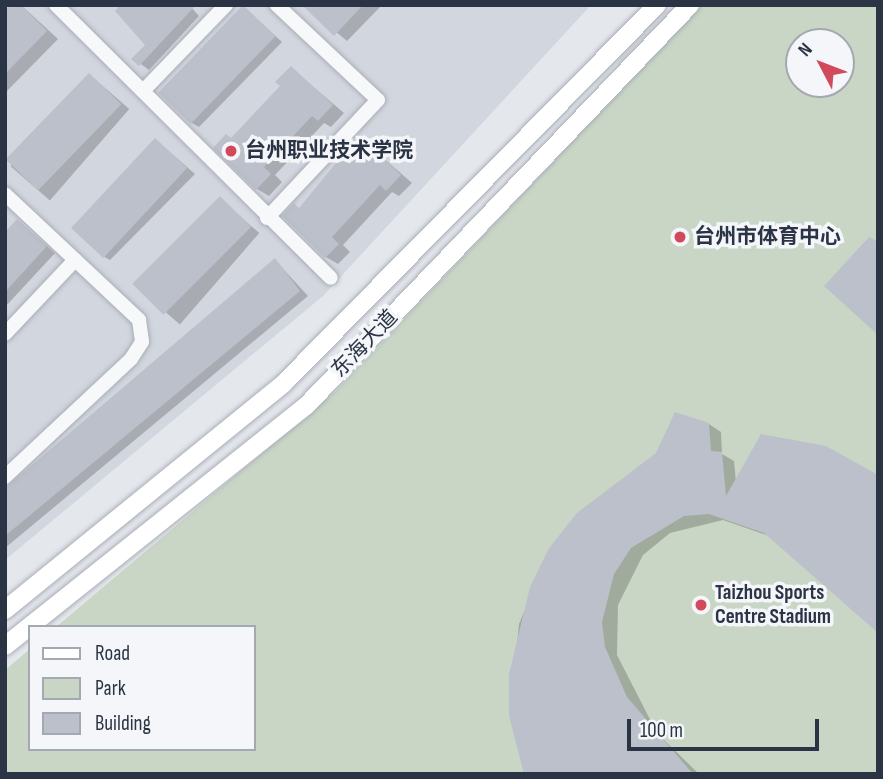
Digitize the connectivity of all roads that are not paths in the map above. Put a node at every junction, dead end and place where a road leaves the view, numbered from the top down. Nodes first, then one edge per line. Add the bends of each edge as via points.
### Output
1 (56, 5) edge
2 (226, 5) edge
3 (277, 5) edge
4 (657, 5) edge
5 (690, 5) edge
6 (144, 91) junction
7 (5, 194) edge
8 (267, 218) junction
9 (75, 260) junction
10 (331, 278) dead end
11 (5, 334) edge
12 (5, 477) edge
13 (5, 610) edge
14 (31, 625) edge
15 (28, 628) edge
16 (5, 646) edge

1 - 6 lane
2 - 6 lane
3 - 8 lane via 378,100
4 - 13 main road, 东海大道 via 284,383
5 - 14 main road, 东海大道 via 306,406
6 - 8 lane
7 - 9 lane
8 - 10 lane
9 - 11 lane
9 - 12 lane via 139,320 142,342 131,359
15 - 16 main road, 东海大道

